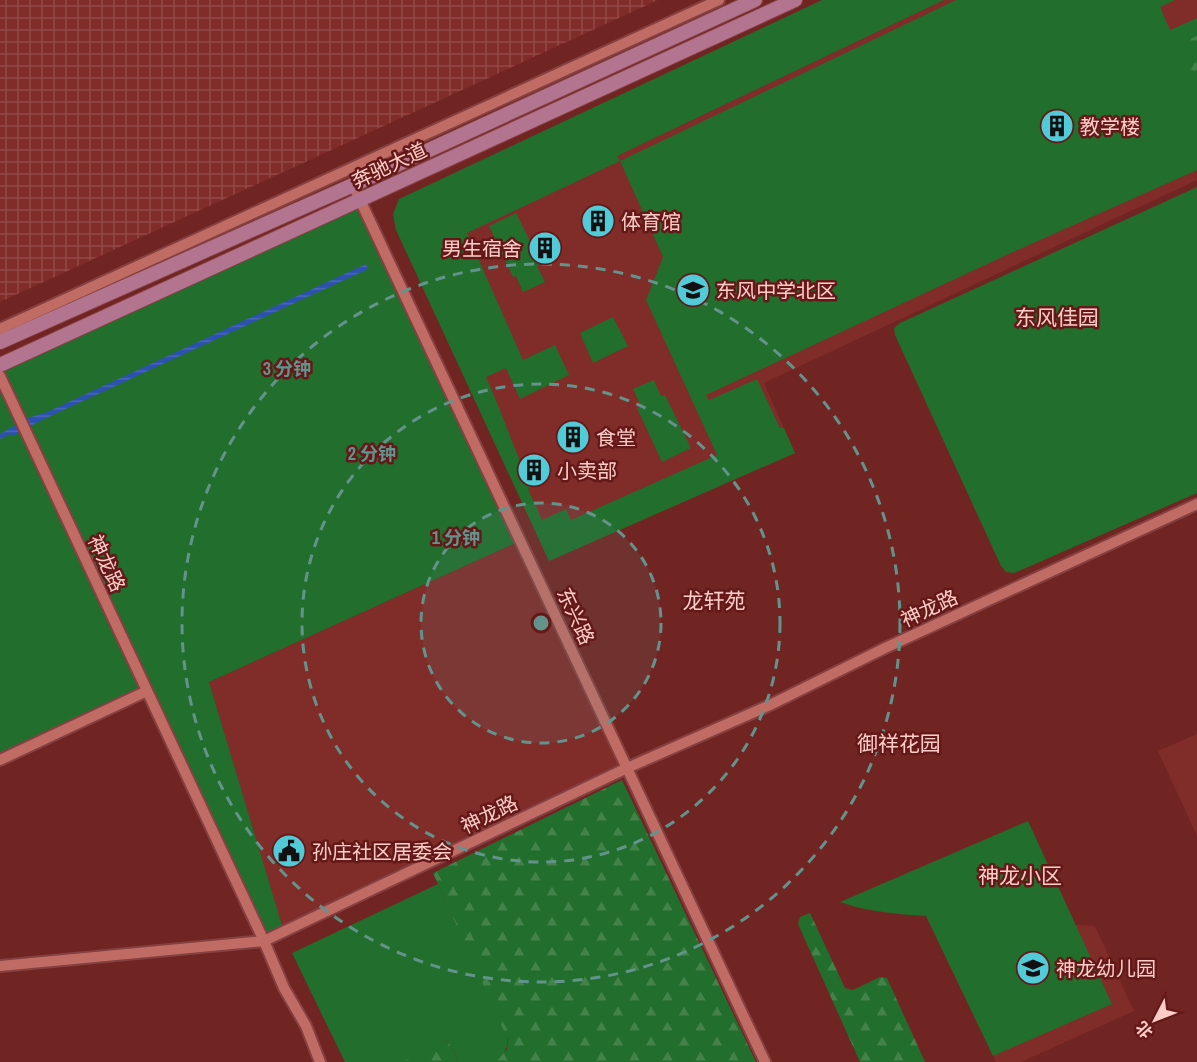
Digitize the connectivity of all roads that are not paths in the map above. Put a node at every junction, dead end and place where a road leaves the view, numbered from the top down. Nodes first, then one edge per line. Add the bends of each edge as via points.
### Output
1 (719, 0) edge
2 (755, 0) edge
3 (795, 0) edge
4 (453, 123) junction
5 (459, 136) junction
6 (353, 185) junction
7 (360, 200) junction
8 (0, 329) edge
9 (0, 342) edge
10 (0, 365) edge
11 (0, 376) edge
12 (1197, 504) edge
13 (147, 691) junction
14 (0, 760) edge
15 (627, 768) junction
16 (264, 941) junction
17 (0, 966) edge
18 (320, 1062) edge
19 (765, 1062) edge

1 - 4 street
2 - 5 main road, 奔驰大道
3 - 7 main road, 奔驰大道
4 - 5 street
4 - 8 street
5 - 6 main road, 奔驰大道
6 - 7 street, 东兴路
6 - 9 main road, 奔驰大道
7 - 10 main road, 奔驰大道
7 - 15 street, 东兴路
11 - 13 street, 神龙路
12 - 15 street, 神龙路
13 - 14 street
13 - 16 street, 神龙路
15 - 16 street, 神龙路
15 - 19 street, 东兴路
16 - 17 street
16 - 18 street

